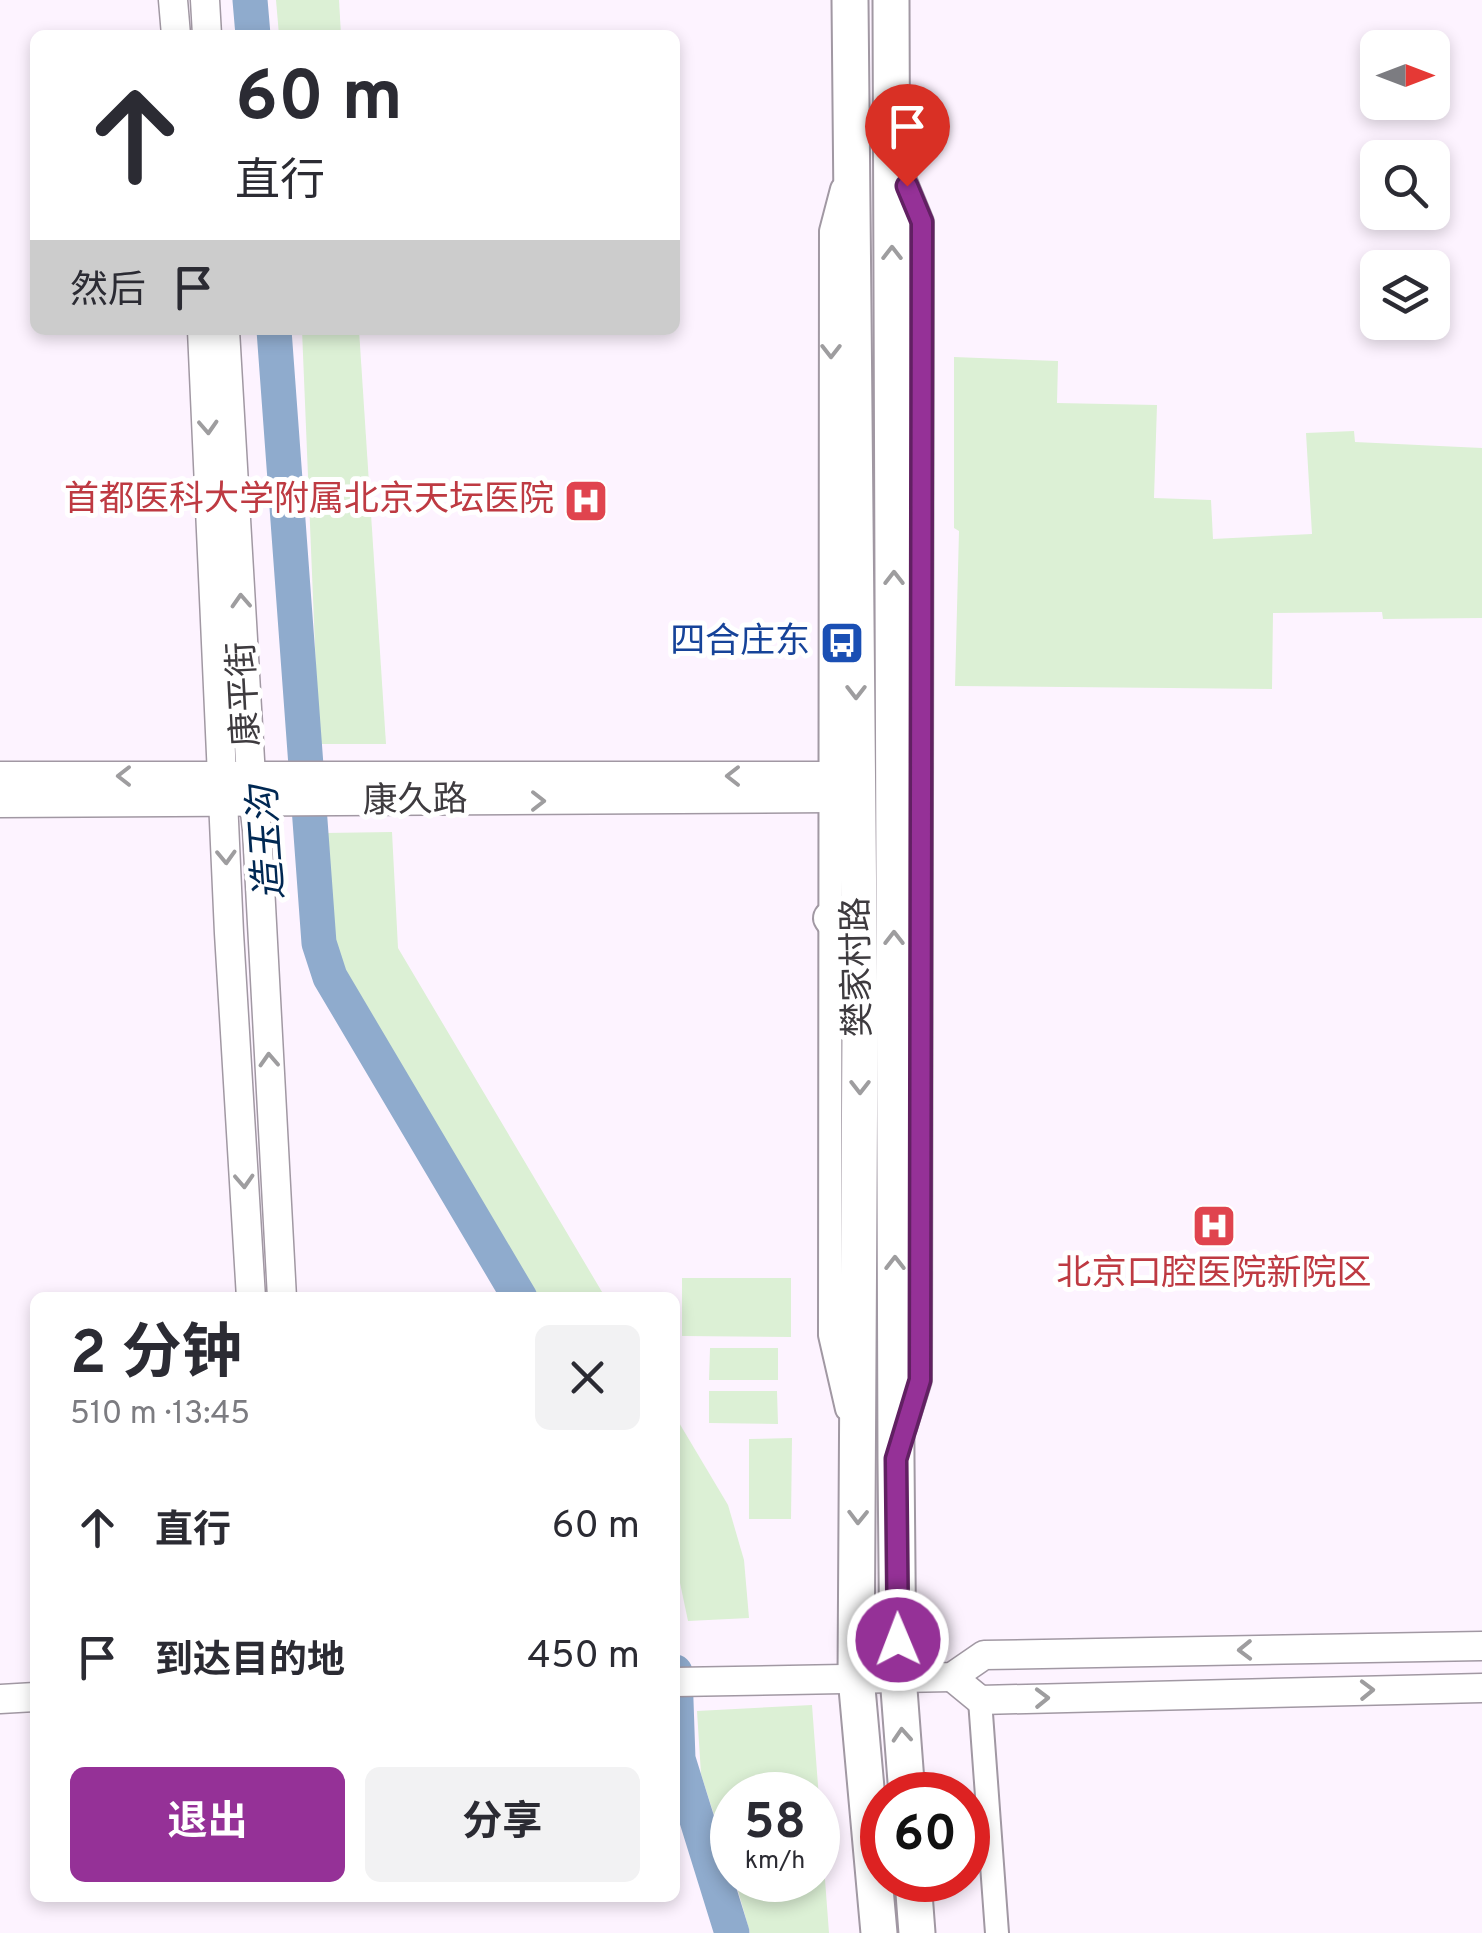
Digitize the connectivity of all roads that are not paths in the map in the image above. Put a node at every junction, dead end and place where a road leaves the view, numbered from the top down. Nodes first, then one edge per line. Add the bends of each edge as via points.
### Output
1 (173, 0) edge
2 (204, 0) edge
3 (850, 0) edge
4 (892, 0) edge
5 (176, 30) edge
6 (207, 30) edge
7 (852, 152) junction
8 (202, 335) edge
9 (225, 335) edge
10 (0, 776) edge
11 (830, 787) junction
12 (238, 790) junction
13 (0, 803) edge
14 (830, 918) junction
15 (859, 958) junction
16 (251, 1292) edge
17 (281, 1292) edge
18 (858, 1461) junction
19 (1482, 1646) edge
20 (898, 1676) junction
21 (856, 1677) junction
22 (952, 1677) junction
23 (686, 1682) edge
24 (1482, 1688) edge
25 (30, 1696) edge
26 (0, 1698) edge
27 (980, 1700) junction
28 (905, 1772) edge
29 (915, 1902) edge
30 (879, 1933) edge
31 (917, 1933) edge
32 (996, 1933) edge

1 - 5 street
2 - 6 street
3 - 7 main road, 樊家村路
20 -> 4 main road, 樊家村路
7 -> 11 street via 831,232
7 -> 15 main road, 樊家村路
8 -> 12 street, 康平街
12 -> 9 street, 康平街
12 -> 10 street, 康久路
11 - 12 street, 康久路
11 - 14 street
12 - 13 street, 康久路
12 -> 16 street, 康平街
17 -> 12 street, 康平街
14 - 15 main road
14 - 18 street via 830,1336
15 -> 18 main road, 樊家村路
18 -> 21 main road, 樊家村路
19 -> 22 street via 984,1655
20 - 21 street
20 - 22 street
28 -> 20 main road, 樊家村路
21 - 23 street
21 - 30 main road, 樊家村路
22 - 27 street
27 -> 24 street
25 - 26 street
27 - 32 street
29 - 31 main road

